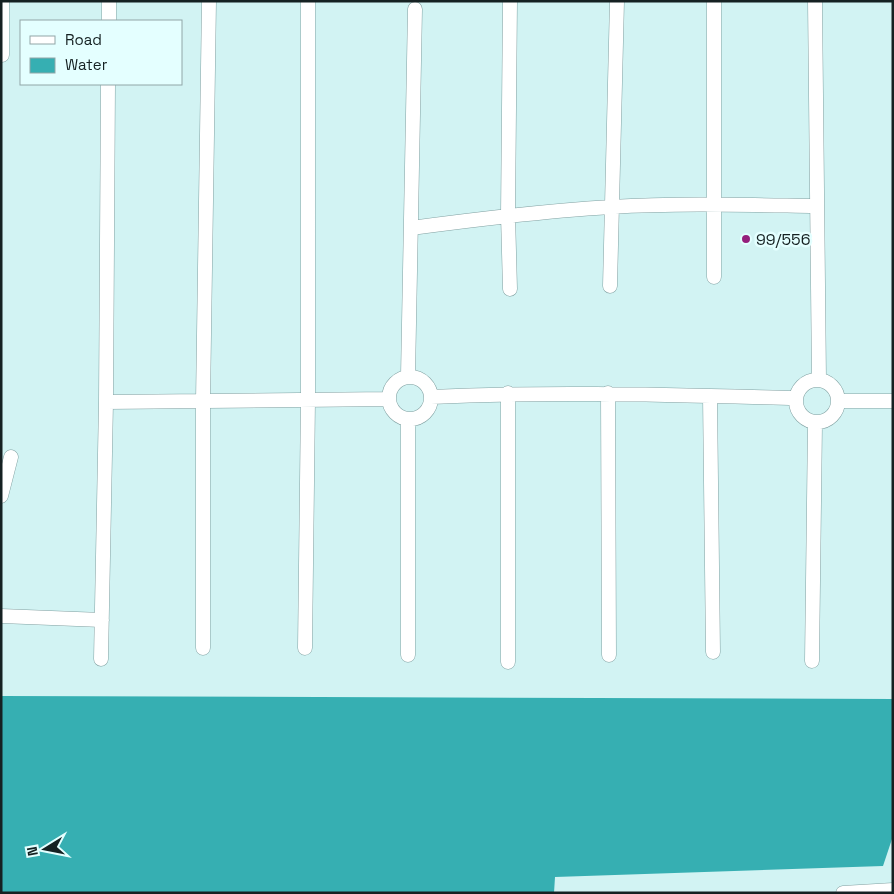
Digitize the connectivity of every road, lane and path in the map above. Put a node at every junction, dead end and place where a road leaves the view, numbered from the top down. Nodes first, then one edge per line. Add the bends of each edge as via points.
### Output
1 (2, 1) edge
2 (109, 1) edge
3 (209, 1) edge
4 (308, 1) edge
5 (510, 1) edge
6 (618, 1) edge
7 (714, 1) edge
8 (815, 1) edge
9 (416, 9) dead end
10 (109, 20) edge
11 (2, 55) edge
12 (108, 85) edge
13 (714, 204) junction
14 (816, 206) junction
15 (613, 207) junction
16 (508, 215) junction
17 (411, 228) junction
18 (714, 277) dead end
19 (610, 286) dead end
20 (510, 290) dead end
21 (408, 376) junction
22 (819, 380) junction
23 (508, 393) junction
24 (608, 393) junction
25 (710, 396) junction
26 (431, 397) junction
27 (389, 398) junction
28 (796, 398) junction
29 (308, 400) junction
30 (203, 401) junction
31 (839, 401) junction
32 (893, 401) edge
33 (106, 402) junction
34 (408, 419) junction
35 (815, 423) junction
36 (11, 457) dead end
37 (1, 496) edge
38 (1, 616) edge
39 (102, 620) junction
40 (203, 648) dead end
41 (305, 648) dead end
42 (713, 652) dead end
43 (408, 655) dead end
44 (609, 655) dead end
45 (101, 659) dead end
46 (812, 661) dead end
47 (508, 662) dead end
48 (893, 890) edge
49 (843, 893) edge

1 - 11 street
2 - 10 street
3 - 30 street
4 - 29 street
5 - 16 street
6 - 15 street
7 - 13 street
8 - 14 street
9 - 17 street
12 - 33 street
13 - 14 street
13 - 15 street
13 - 18 street
14 - 22 street
15 - 16 street
15 - 19 street
16 - 17 street
16 - 20 street
17 - 21 street
21 - 26 street via 421,379 430,390
21 - 27 street via 394,384
22 - 28 street via 806,383
22 - 31 street via 833,386
23 - 24 street
23 - 26 street
23 - 47 street
24 - 25 street
24 - 44 street
25 - 28 street
25 - 42 street
26 - 34 street via 427,410 416,418
27 - 29 street
27 - 34 street via 392,410
28 - 35 street via 803,417
29 - 30 street
29 - 41 street
30 - 33 street
30 - 40 street
31 - 32 street
31 - 35 street via 835,414
33 - 39 street
34 - 43 street
35 - 46 street
36 - 37 street
38 - 39 street
39 - 45 street
48 - 49 street

